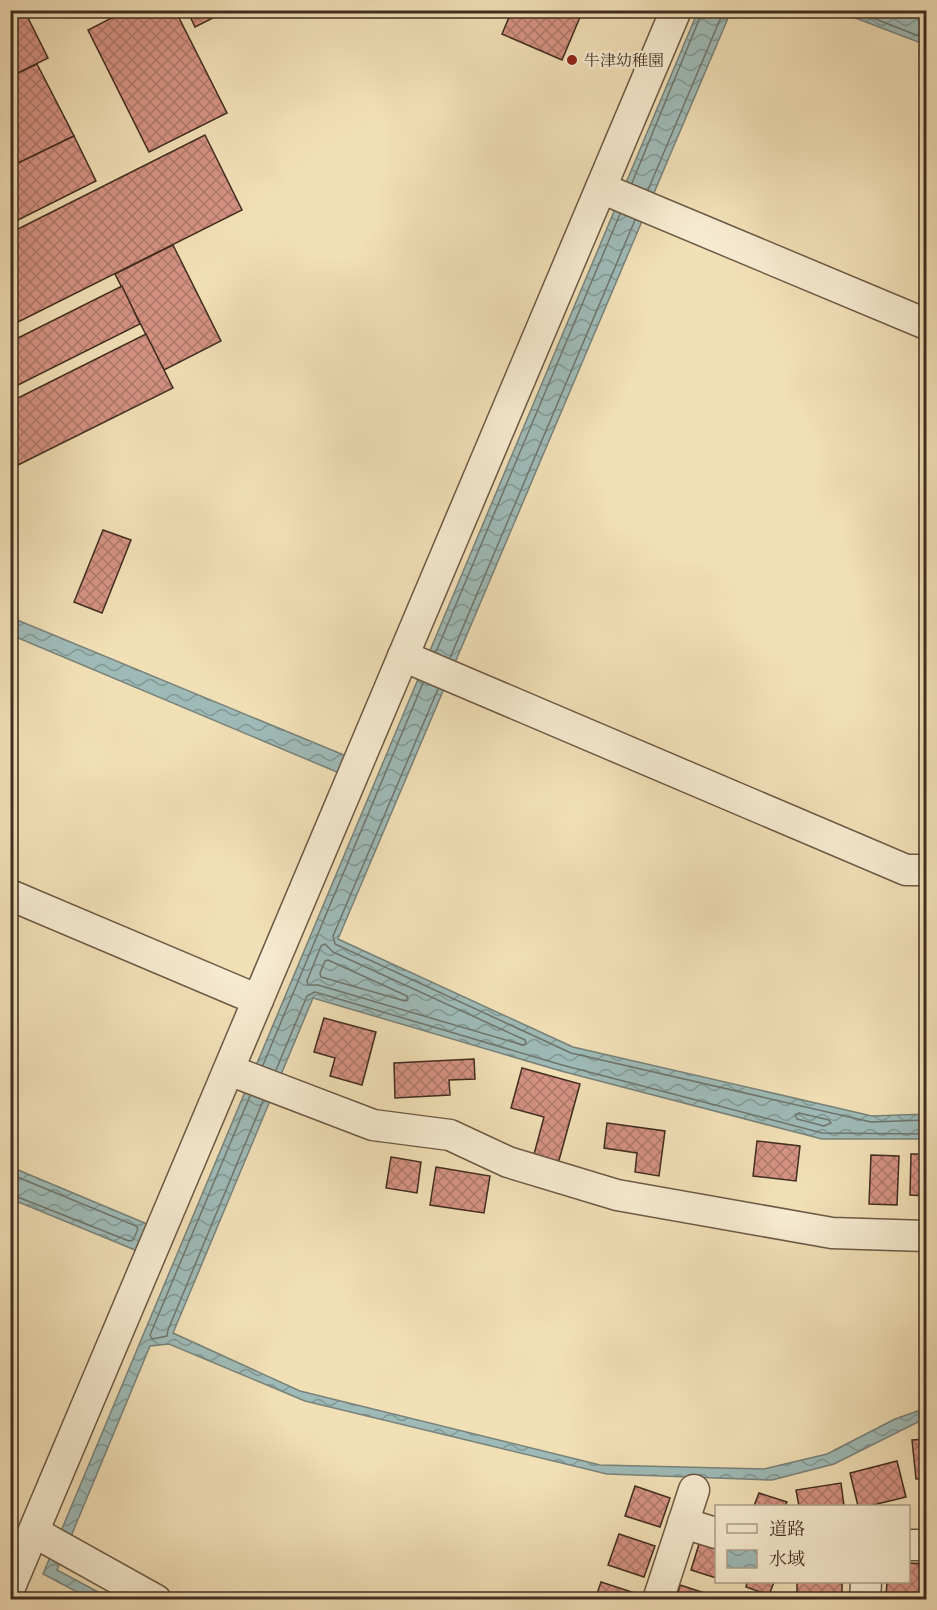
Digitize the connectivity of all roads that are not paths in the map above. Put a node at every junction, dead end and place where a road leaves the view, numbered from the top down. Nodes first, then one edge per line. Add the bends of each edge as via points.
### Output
1 (676, 10) edge
2 (601, 188) junction
3 (927, 324) edge
4 (403, 656) junction
5 (927, 870) edge
6 (10, 895) edge
7 (258, 1000) junction
8 (229, 1070) junction
9 (927, 1236) edge
10 (694, 1490) dead end
11 (683, 1523) junction
12 (715, 1532) edge
13 (51, 1542) junction
14 (910, 1545) edge
15 (927, 1545) edge
16 (866, 1583) edge
17 (10, 1587) edge
18 (156, 1599) edge
19 (658, 1599) edge
20 (865, 1599) edge

1 - 2 street
2 - 3 street
2 - 4 street
4 - 5 street via 906,870
4 - 7 street
6 - 7 street
7 - 8 street
8 - 9 street via 373,1125 450,1136 508,1162 616,1194 832,1233
8 - 13 street
10 - 11 street
11 - 12 street
11 - 19 street
13 - 17 street
13 - 18 street
14 - 15 street
16 - 20 street

